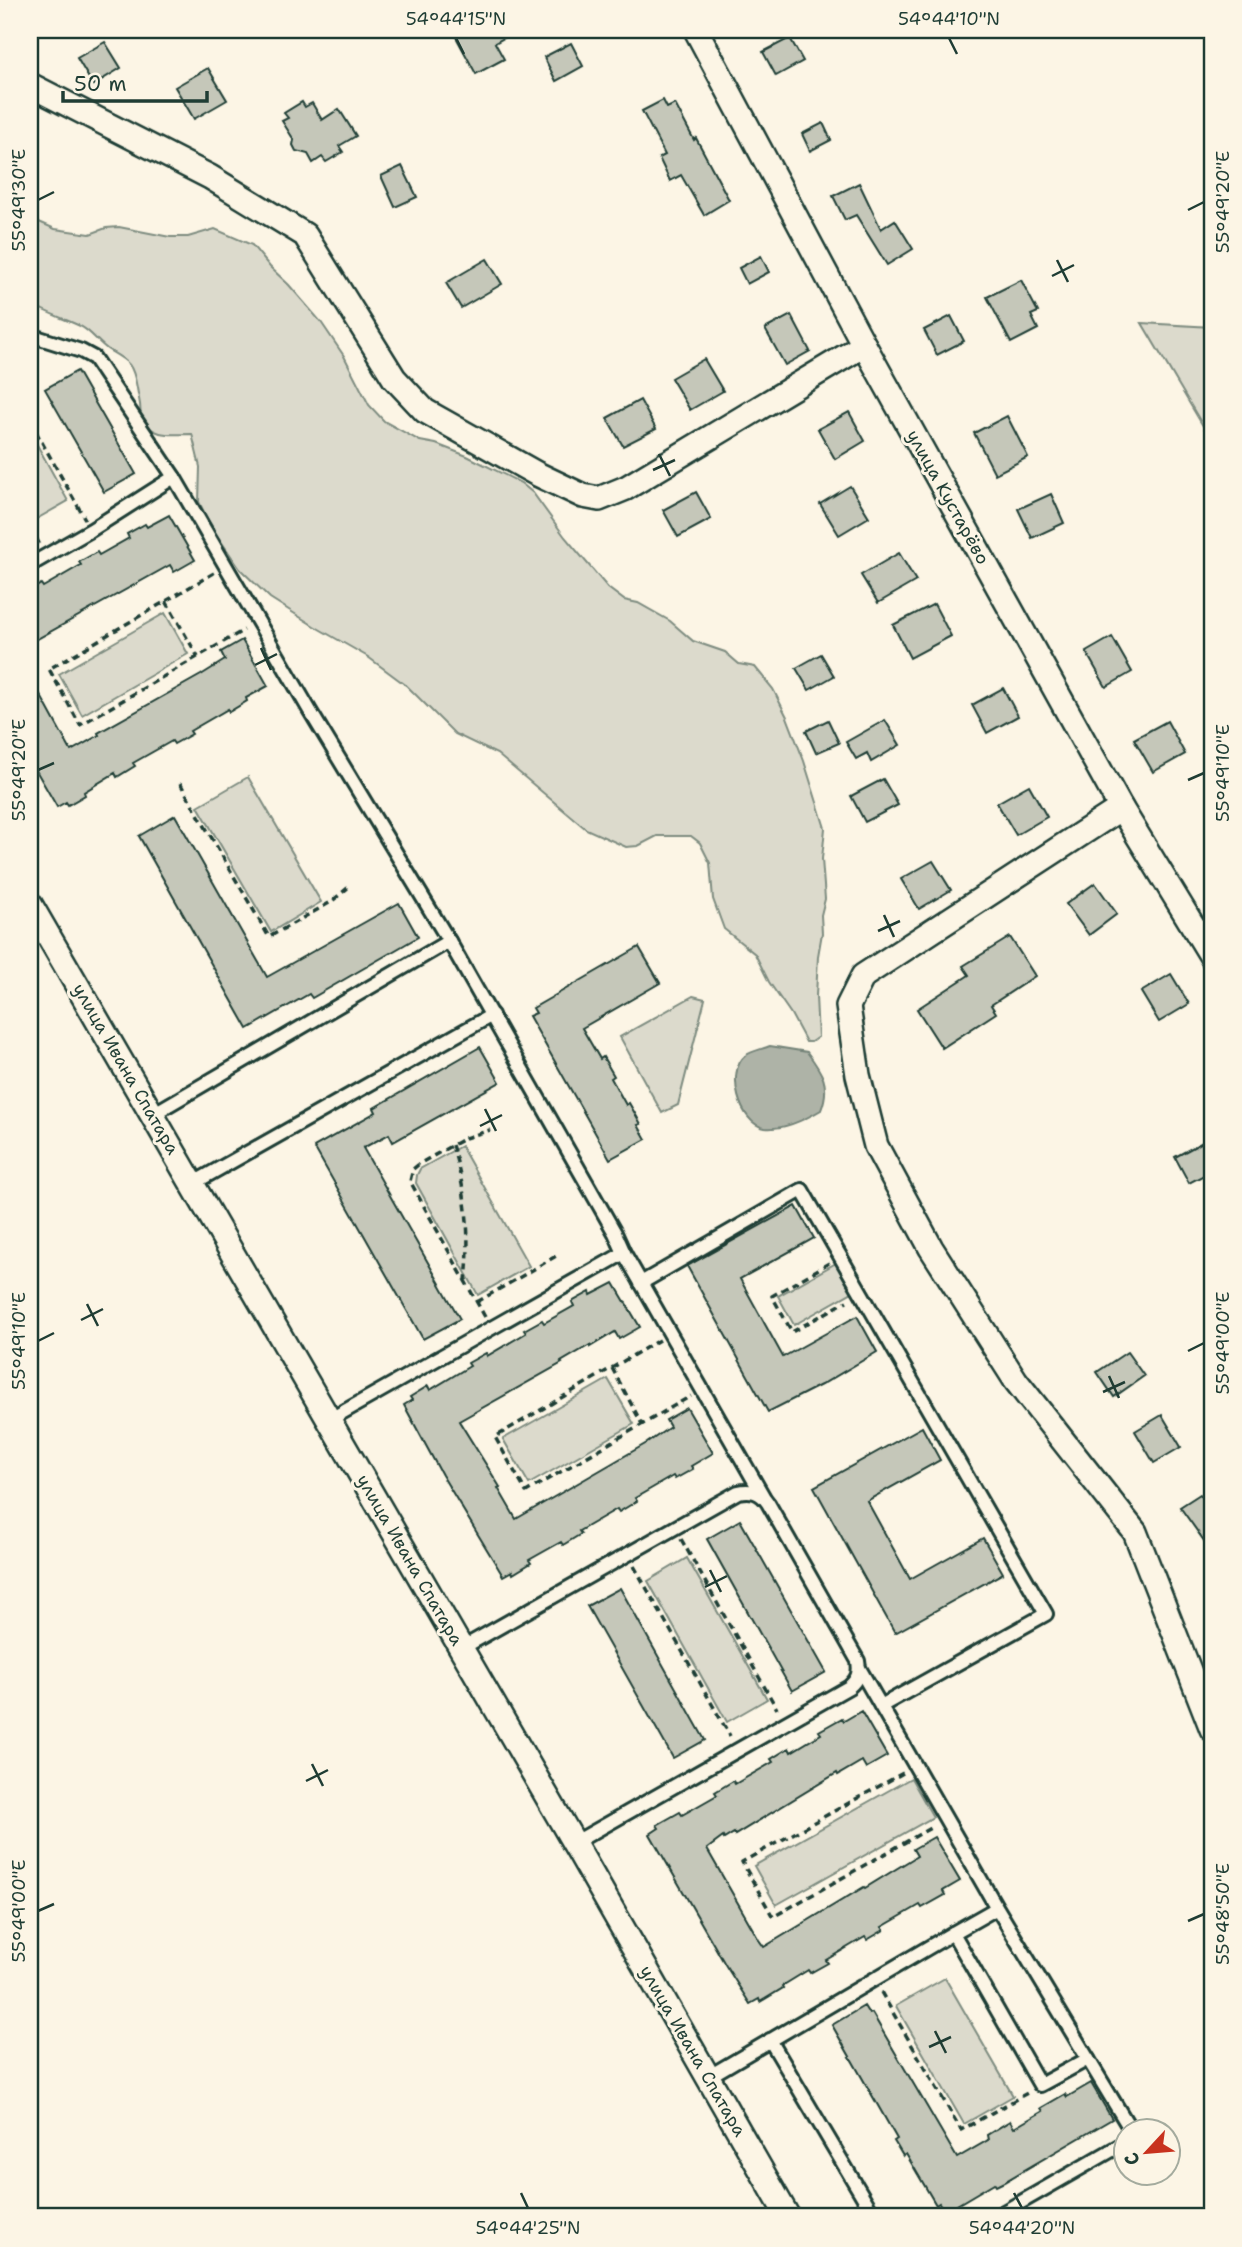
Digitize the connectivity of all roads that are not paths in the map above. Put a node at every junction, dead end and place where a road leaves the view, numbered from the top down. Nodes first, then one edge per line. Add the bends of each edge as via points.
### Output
1 (696, 30) edge
2 (30, 85) edge
3 (30, 335) edge
4 (864, 345) junction
5 (174, 477) junction
6 (30, 565) edge
7 (1121, 808) junction
8 (30, 904) edge
9 (449, 941) junction
10 (1212, 957) edge
11 (492, 1015) junction
12 (153, 1114) junction
13 (192, 1184) junction
14 (624, 1253) junction
15 (641, 1283) junction
16 (329, 1420) junction
17 (764, 1496) junction
18 (462, 1648) junction
19 (859, 1668) junction
20 (881, 1706) junction
21 (1212, 1729) edge
22 (574, 1843) junction
23 (997, 1908) junction
24 (953, 1933) junction
25 (770, 2040) junction
26 (1088, 2059) junction
27 (708, 2077) junction
28 (1124, 2118) edge
29 (1112, 2150) edge
30 (788, 2217) edge
31 (875, 2217) edge
32 (995, 2217) edge

1 - 4 street, улица Кустарёво
2 - 4 street via 211,177 305,235 411,398 425,411 583,496 599,499 626,488
3 - 5 lane via 94,358
4 - 7 street, улица Кустарёво
5 - 6 lane
5 - 9 lane
7 - 10 street, улица Кустарёво
7 - 21 street via 863,976 848,1006 858,1075 876,1146 931,1248 1016,1381 1135,1532
8 - 12 street, улица Ивана Спатара
9 - 11 lane
9 - 12 lane
11 - 13 lane
11 - 14 lane
12 - 13 street, улица Ивана Спатара
13 - 16 street, улица Ивана Спатара
14 - 15 lane
14 - 16 lane
15 - 17 lane
15 - 20 lane via 802,1190 1046,1614
16 - 18 street, улица Ивана Спатара
17 - 18 lane via 755,1491 738,1492
17 - 19 lane
18 - 22 street, улица Ивана Спатара
19 - 20 lane
19 - 22 lane via 849,1687
20 - 23 lane
22 - 27 street, улица Ивана Спатара
23 - 24 lane
23 - 26 lane
24 - 25 lane
24 - 26 lane via 1040,2085
25 - 27 lane
25 - 31 lane
26 - 28 lane
27 - 30 street, улица Ивана Спатара
29 - 32 lane

